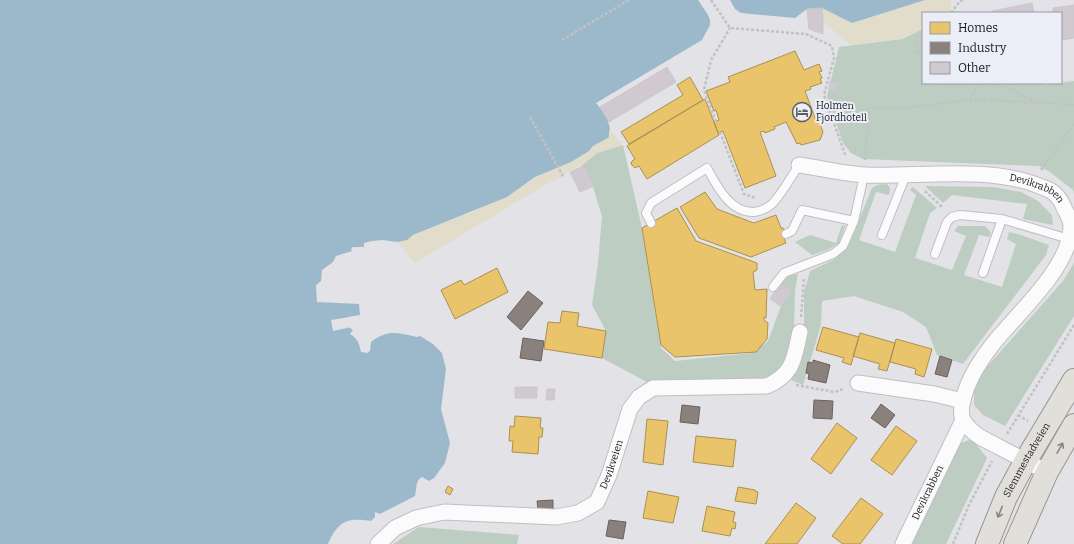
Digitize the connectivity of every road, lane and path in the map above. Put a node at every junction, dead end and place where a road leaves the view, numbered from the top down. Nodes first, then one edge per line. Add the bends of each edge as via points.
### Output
1 (630, 0) edge
2 (711, 0) edge
3 (961, 1) edge
4 (952, 12) edge
5 (730, 28) junction
6 (562, 40) dead end
7 (922, 40) edge
8 (922, 54) edge
9 (950, 84) edge
10 (966, 84) edge
11 (978, 84) edge
12 (995, 84) edge
13 (970, 100) junction
14 (1037, 102) junction
15 (1074, 105) edge
16 (530, 117) dead end
17 (716, 122) dead end
18 (1074, 124) edge
19 (720, 132) dead end
20 (799, 165) joint
21 (858, 174) junction
22 (906, 175) junction
23 (564, 178) dead end
24 (1032, 184) junction
25 (922, 188) dead end
26 (772, 204) junction
27 (940, 205) dead end
28 (1002, 219) junction
29 (854, 220) junction
30 (651, 223) dead end
31 (786, 234) dead end
32 (882, 235) dead end
33 (1069, 239) junction
34 (935, 254) dead end
35 (805, 264) junction
36 (983, 273) dead end
37 (773, 287) dead end
38 (800, 332) joint
39 (1074, 380) edge
40 (775, 382) junction
41 (858, 383) joint
42 (963, 401) junction
43 (963, 420) junction
44 (1074, 425) edge
45 (1026, 460) junction
46 (1047, 472) junction
47 (378, 544) edge
48 (903, 544) edge
49 (987, 544) edge
50 (1015, 544) edge

1 - 6 path
2 - 5 path
3 - 4 path
5 - 17 path via 711,60 704,90
5 - 21 path via 806,34 832,46 834,58 824,95
7 - 8 path via 915,44 916,53
9 - 10 path
11 - 13 path
12 - 14 path
13 - 14 path
13 - 21 path via 895,109 869,107
14 - 15 path
16 - 23 path
18 - 24 path
19 - 26 path via 744,194
20 - 21 street, Devikrabben
20 - 26 lane
21 - 22 street, Devikrabben
21 - 29 lane
22 - 24 street, Devikrabben via 976,175 1010,178
22 - 32 lane
24 - 33 street, Devikrabben via 1051,191 1061,200 1071,226
25 - 27 path
26 - 30 lane via 762,211 746,212 733,206 719,190 707,168 652,203 646,213
28 - 33 lane
28 - 34 lane via 960,215 952,217 947,222
28 - 36 lane
29 - 31 lane via 802,210 792,231
29 - 35 lane via 843,246 833,254
33 - 42 street, Devikrabben via 1059,264 1049,279 996,340 975,370 967,385
35 - 37 lane via 784,273
35 - 38 path
38 - 40 street via 792,364 785,375
39 - 45 main road, Slemmestadveien
40 - 41 path via 835,392
40 - 47 street, Devikveien via 767,386 652,388 639,397 630,409 609,475 597,502 578,513 556,518 444,512 416,518 395,528
41 - 42 street
42 - 43 street, Devikrabben
43 - 45 street via 980,437
43 - 48 street, Devikrabben
46 -> 44 main road
45 - 46 street
45 -> 49 main road, Slemmestadveien via 1006,497
46 - 50 main road

